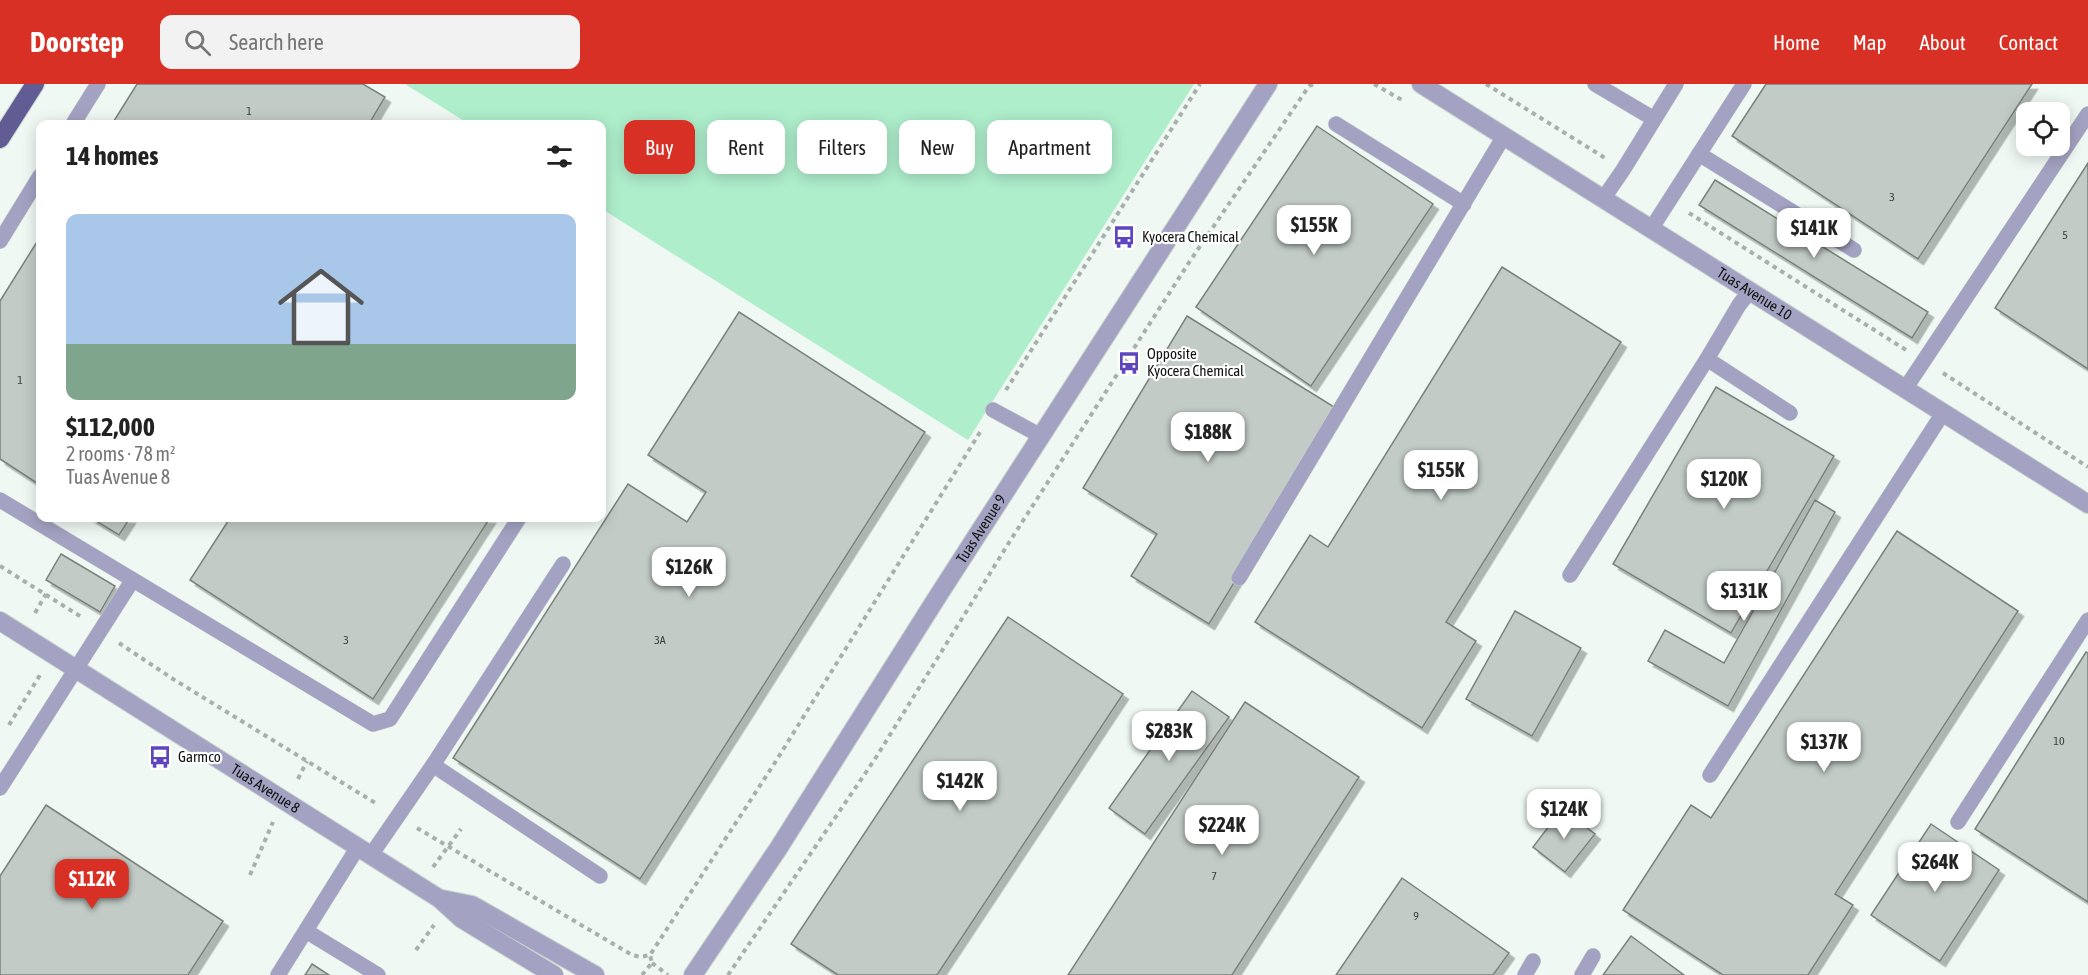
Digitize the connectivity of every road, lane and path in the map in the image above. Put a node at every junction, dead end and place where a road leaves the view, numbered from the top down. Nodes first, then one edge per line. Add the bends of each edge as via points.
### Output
1 (35, 84) edge
2 (98, 84) edge
3 (1200, 84) edge
4 (1268, 84) edge
5 (1314, 84) edge
6 (1421, 84) edge
7 (1486, 84) edge
8 (1595, 84) edge
9 (1676, 84) edge
10 (1744, 84) edge
11 (2088, 114) edge
12 (1654, 119) junction
13 (76, 120) edge
14 (1336, 124) dead end
15 (1504, 136) junction
16 (0, 139) edge
17 (1699, 154) junction
18 (1623, 170) junction
19 (36, 182) edge
20 (1603, 198) junction
21 (1670, 200) junction
22 (1464, 204) junction
23 (1651, 229) junction
24 (0, 241) edge
25 (1854, 250) dead end
26 (1750, 291) junction
27 (1707, 359) junction
28 (1924, 361) junction
29 (1905, 389) junction
30 (993, 411) junction
31 (1790, 413) dead end
32 (1943, 413) junction
33 (1041, 436) junction
34 (2088, 467) edge
35 (0, 500) edge
36 (2088, 504) edge
37 (516, 522) edge
38 (563, 564) dead end
39 (0, 566) edge
40 (1570, 574) dead end
41 (1239, 578) dead end
42 (132, 581) junction
43 (2088, 620) edge
44 (0, 621) edge
45 (99, 630) junction
46 (52, 653) junction
47 (75, 668) junction
48 (9, 725) dead end
49 (434, 765) junction
50 (1710, 775) dead end
51 (0, 788) edge
52 (398, 817) junction
53 (1958, 822) dead end
54 (461, 829) dead end
55 (446, 847) junction
56 (364, 851) junction
57 (600, 876) dead end
58 (421, 886) junction
59 (440, 899) junction
60 (306, 931) junction
61 (650, 954) junction
62 (1593, 957) dead end
63 (1533, 961) dead end
64 (652, 963) junction
65 (278, 975) edge
66 (378, 975) edge
67 (554, 975) edge
68 (595, 975) edge
69 (642, 975) edge
70 (669, 975) edge
71 (693, 975) edge
72 (728, 975) edge
73 (1525, 975) edge
74 (1582, 975) edge

1 - 16 main road
2 - 13 lane
3 - 30 path
4 - 33 street, Tuas Avenue 9
5 - 72 path via 1188,264 875,759
6 - 15 street, Tuas Avenue 10
7 - 18 path
8 - 12 lane
9 - 12 lane
10 - 17 lane
11 - 28 lane
12 - 18 lane
14 - 22 lane
15 - 20 street, Tuas Avenue 10
15 - 22 lane
17 - 21 lane
17 - 25 lane
18 - 20 lane
19 - 24 lane
20 - 23 street, Tuas Avenue 10
21 - 23 lane
21 - 28 path
22 - 41 lane
23 - 26 street, Tuas Avenue 10
26 - 27 lane
26 - 29 street, Tuas Avenue 10
27 - 31 lane
27 - 40 lane
28 - 29 lane
28 - 34 path
29 - 32 street, Tuas Avenue 10
30 - 33 lane
30 - 61 path
32 - 36 street, Tuas Avenue 10
32 - 50 lane
33 - 71 street, Tuas Avenue 9 via 778,849
35 - 42 lane
37 - 42 lane via 390,720 382,723 362,719
38 - 49 lane
39 - 45 path
42 - 45 lane
43 - 53 lane
44 - 46 street, Tuas Avenue 8
45 - 47 lane
45 - 52 path
46 - 47 street, Tuas Avenue 8
46 - 48 path
47 - 51 lane
47 - 56 street, Tuas Avenue 8
49 - 52 lane
49 - 57 lane
52 - 55 path
52 - 56 lane
54 - 55 path
55 - 58 path
55 - 61 path via 632,955
56 - 58 street, Tuas Avenue 8
56 - 60 lane
58 - 59 street, Tuas Avenue 8
59 - 67 street, Tuas Avenue 8 via 462,919
59 - 68 street, Tuas Avenue 8 via 472,905
60 - 65 lane
60 - 66 lane
61 - 64 path
62 - 74 lane
63 - 73 lane
64 - 69 path
64 - 70 path

